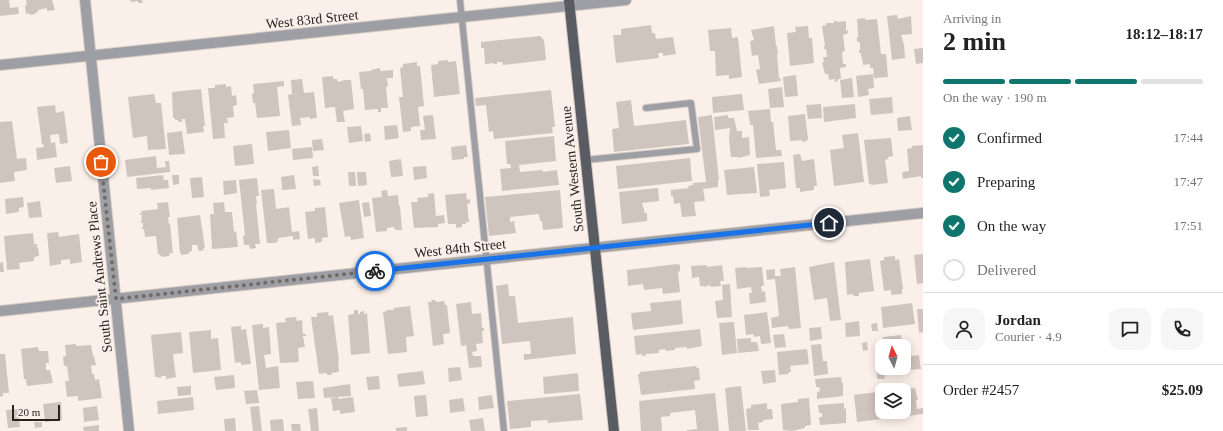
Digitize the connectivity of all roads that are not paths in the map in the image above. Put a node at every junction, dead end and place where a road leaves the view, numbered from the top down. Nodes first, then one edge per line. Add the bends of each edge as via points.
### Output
1 (85, 0) edge
2 (460, 0) edge
3 (626, 0) edge
4 (569, 3) edge
5 (462, 17) junction
6 (90, 56) junction
7 (0, 65) edge
8 (646, 108) dead end
9 (585, 160) junction
10 (923, 213) edge
11 (594, 248) junction
12 (485, 259) junction
13 (116, 299) junction
14 (0, 311) edge
15 (129, 431) edge
16 (504, 431) edge
17 (614, 431) edge

1 - 6 street, South Saint Andrews Place
2 - 5 lane
3 - 4 street, West 83rd Street
4 - 5 street, West 83rd Street
4 - 9 main road, South Western Avenue
5 - 6 street, West 83rd Street
5 - 12 lane
6 - 7 street, West 83rd Street
6 - 13 street, South Saint Andrews Place
8 - 9 lane via 691,103 697,149
9 - 11 main road, South Western Avenue
10 - 11 street, West 84th Street
11 - 12 street, West 84th Street
11 - 17 main road, South Western Avenue
12 - 13 street, West 84th Street
12 - 16 lane
13 - 14 street, West 84th Street
13 - 15 street, South Saint Andrews Place

